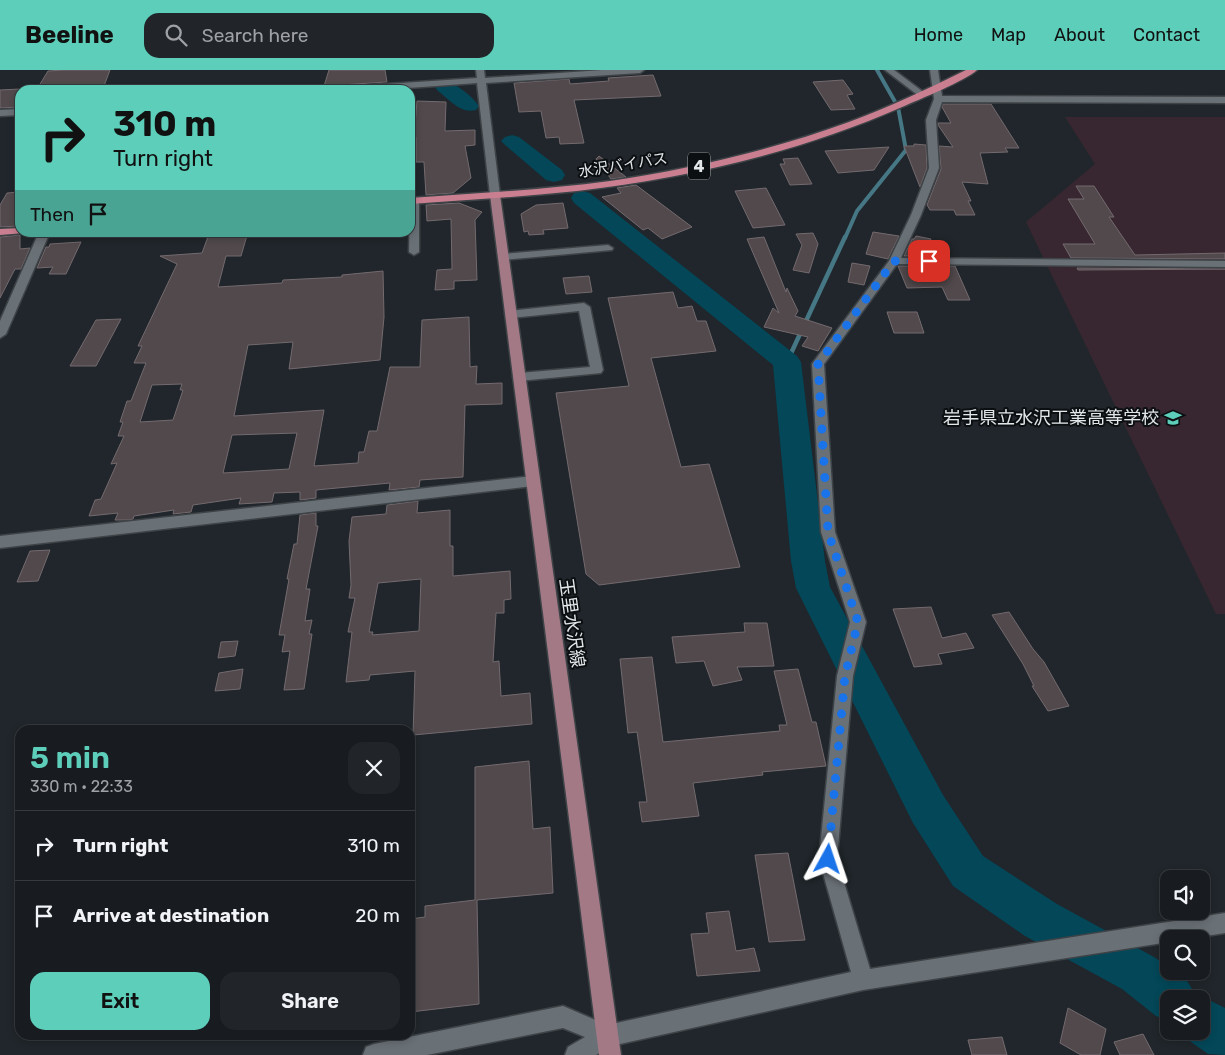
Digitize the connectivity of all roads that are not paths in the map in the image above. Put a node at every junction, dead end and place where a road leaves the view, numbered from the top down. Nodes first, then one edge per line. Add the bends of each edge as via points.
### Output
1 (463, 70) edge
2 (640, 70) edge
3 (889, 70) edge
4 (934, 70) edge
5 (974, 70) edge
6 (481, 74) edge
7 (464, 82) junction
8 (415, 85) edge
9 (922, 94) junction
10 (937, 94) junction
11 (1225, 100) edge
12 (15, 112) edge
13 (0, 114) edge
14 (495, 195) junction
15 (415, 201) edge
16 (15, 231) edge
17 (0, 232) edge
18 (43, 237) edge
19 (413, 237) edge
20 (608, 248) dead end
21 (414, 252) dead end
22 (504, 257) junction
23 (894, 261) junction
24 (1225, 264) edge
25 (511, 314) junction
26 (0, 334) edge
27 (519, 378) junction
28 (533, 481) junction
29 (0, 542) edge
30 (1225, 923) edge
31 (863, 980) junction
32 (608, 1046) edge
33 (374, 1055) edge
34 (576, 1055) edge

1 - 7 street
2 - 6 street
3 - 9 street
4 - 10 street
5 - 10 highway, 水沢バイパス / 4
6 - 7 street
6 - 14 street
7 - 8 street
9 - 10 highway, 水沢バイパス / 4
9 - 14 highway, 水沢バイパス / 4 via 835,130 712,164 578,188
10 - 11 street
10 - 23 street via 930,120 934,168
12 - 13 street
14 - 15 highway, 水沢バイパス / 4
14 - 22 main road, 玉里水沢線
16 - 17 highway
18 - 26 street
19 - 21 street
20 - 22 street
22 - 25 main road, 玉里水沢線
23 - 24 street
23 - 31 street via 818,364 828,532 858,622 845,676 828,859
25 - 27 main road, 玉里水沢線
25 - 27 street via 584,307 597,370
27 - 28 main road, 玉里水沢線
28 - 29 street
28 - 32 main road, 玉里水沢線
30 - 31 street
31 - 32 street
32 - 33 street via 563,1017
32 - 34 street

